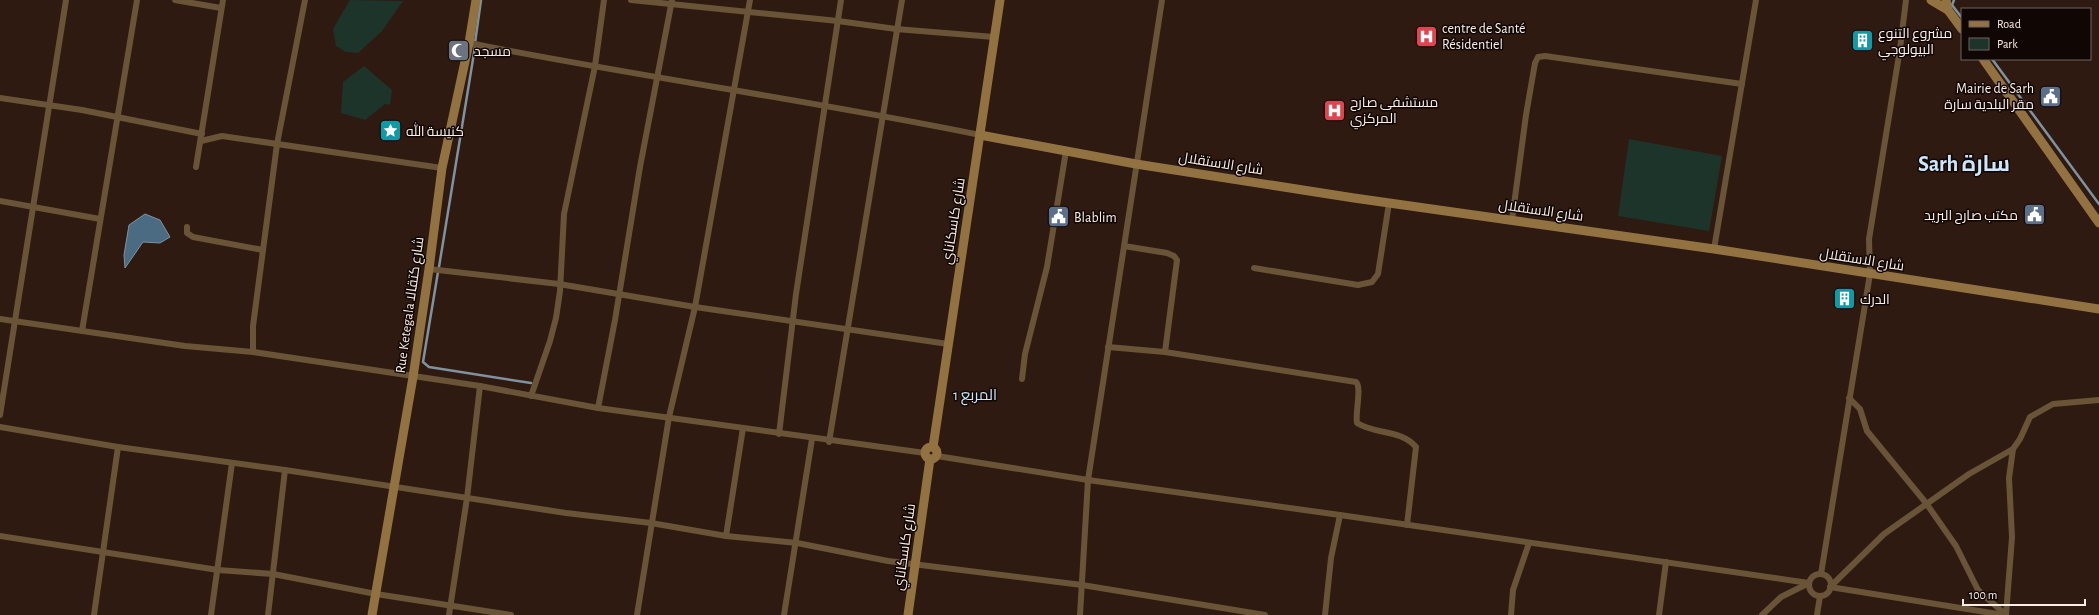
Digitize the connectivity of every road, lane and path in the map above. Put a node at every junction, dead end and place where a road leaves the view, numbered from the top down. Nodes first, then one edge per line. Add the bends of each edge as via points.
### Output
1 (66, 0) edge
2 (137, 0) edge
3 (175, 0) edge
4 (223, 0) edge
5 (305, 0) edge
6 (476, 0) edge
7 (604, 0) edge
8 (631, 0) edge
9 (750, 0) edge
10 (841, 0) edge
11 (902, 0) edge
12 (1000, 0) edge
13 (1162, 0) edge
14 (1756, 0) edge
15 (1906, 0) edge
16 (1931, 0) edge
17 (1946, 0) edge
18 (672, 2) edge
19 (221, 8) junction
20 (1948, 10) junction
21 (748, 12) junction
22 (838, 21) junction
23 (1961, 28) edge
24 (896, 29) junction
25 (994, 37) junction
26 (469, 43) junction
27 (1984, 60) edge
28 (595, 66) junction
29 (658, 79) junction
30 (1742, 84) junction
31 (735, 89) junction
32 (0, 98) edge
33 (49, 104) junction
34 (824, 106) junction
35 (884, 115) junction
36 (118, 118) junction
37 (202, 134) junction
38 (980, 135) junction
39 (201, 141) junction
40 (277, 144) junction
41 (1066, 151) junction
42 (1136, 164) junction
43 (196, 167) dead end
44 (442, 168) junction
45 (0, 201) edge
46 (1389, 203) junction
47 (32, 206) junction
48 (100, 218) junction
49 (1512, 220) junction
50 (2099, 222) edge
51 (187, 227) dead end
52 (1124, 246) junction
53 (1714, 249) junction
54 (263, 250) junction
55 (1254, 268) dead end
56 (429, 269) junction
57 (1870, 274) junction
58 (560, 284) junction
59 (619, 295) junction
60 (695, 307) junction
61 (2099, 309) edge
62 (0, 319) edge
63 (14, 322) junction
64 (793, 322) junction
65 (848, 329) junction
66 (82, 331) junction
67 (948, 344) junction
68 (1108, 347) junction
69 (252, 352) junction
70 (1165, 352) junction
71 (413, 377) junction
72 (1022, 380) dead end
73 (480, 386) junction
74 (531, 396) junction
75 (1849, 398) junction
76 (2099, 400) edge
77 (598, 408) junction
78 (0, 415) edge
79 (669, 417) junction
80 (0, 427) edge
81 (743, 428) junction
82 (779, 434) junction
83 (812, 439) junction
84 (829, 442) junction
85 (118, 447) junction
86 (2014, 449) junction
87 (931, 456) junction
88 (232, 463) junction
89 (285, 470) junction
90 (1088, 480) junction
91 (394, 488) junction
92 (467, 498) junction
93 (1926, 503) junction
94 (1340, 515) junction
95 (651, 523) junction
96 (1407, 525) junction
97 (0, 536) edge
98 (726, 536) junction
99 (797, 543) junction
100 (1529, 543) junction
101 (102, 552) junction
102 (1666, 562) junction
103 (916, 564) junction
104 (218, 570) junction
105 (274, 574) junction
106 (1821, 574) junction
107 (1809, 583) junction
108 (1082, 585) junction
109 (1830, 587) junction
110 (376, 594) junction
111 (1820, 596) junction
112 (451, 606) junction
113 (94, 615) edge
114 (211, 615) edge
115 (268, 615) edge
116 (372, 615) edge
117 (449, 615) edge
118 (511, 615) edge
119 (637, 615) edge
120 (784, 615) edge
121 (908, 615) edge
122 (1080, 615) edge
123 (1265, 615) edge
124 (1325, 615) edge
125 (1510, 615) edge
126 (1659, 615) edge
127 (1762, 615) edge
128 (1817, 615) edge
129 (2005, 615) edge

1 - 33 street
2 - 36 street
3 - 19 street
4 - 19 street
5 - 40 street
6 - 26 street, Rue Ketegala شارع كتقالا
7 - 28 street
8 - 18 street
9 - 21 street
10 - 22 street
11 - 24 street
12 - 25 street, شارع كاسكاناي
13 - 42 street
14 - 30 street
15 - 57 street via 1869,239
16 - 20 street
17 - 20 street
18 - 21 street
18 - 29 street
19 - 37 street
20 - 23 street
21 - 22 street
21 - 31 street
22 - 24 street
22 - 34 street
24 - 25 street
24 - 35 street
25 - 38 street, شارع كاسكاناي
26 - 28 street
26 - 44 street, Rue Ketegala شارع كتقالا
27 - 50 street
28 - 29 street
28 - 58 street via 564,214
29 - 31 street
29 - 59 street via 640,167
30 - 49 street via 1538,57 1526,115
30 - 53 street
31 - 34 street
31 - 60 street
32 - 33 street
33 - 36 street
33 - 47 street
34 - 35 street
34 - 64 street
35 - 38 street
35 - 65 street
36 - 37 street
36 - 48 street
37 - 39 street
38 - 41 street, شارع الاستقلال
38 - 67 street, شارع كاسكاناي
39 - 40 street via 222,136
39 - 43 street
40 - 44 street
40 - 54 street
41 - 42 street, شارع الاستقلال
41 - 72 street via 1047,267 1025,354
42 - 46 street, شارع الاستقلال
42 - 52 street
44 - 56 street, Rue Ketegala شارع كتقالا
45 - 47 street
46 - 49 street, شارع الاستقلال
46 - 55 street via 1378,274 1372,282 1358,285
47 - 48 street
47 - 63 street
48 - 66 street
49 - 53 street, شارع الاستقلال
51 - 54 street via 187,232 193,238
52 - 68 street
52 - 70 street via 1168,253 1177,260
53 - 57 street, شارع الاستقلال
54 - 69 street
56 - 58 street
56 - 71 street, Rue Ketegala شارع كتقالا
57 - 61 street, شارع الاستقلال
57 - 75 street
58 - 59 street
58 - 74 street via 556,318
59 - 60 street
59 - 77 street
60 - 64 street
60 - 79 street
62 - 63 street
63 - 66 street
63 - 78 street
64 - 65 street
64 - 82 street
65 - 67 street
65 - 84 street
66 - 69 street via 185,346
67 - 87 street, شارع كاسكاناي via 933,447 927,448
68 - 70 street
68 - 90 street
69 - 71 street
70 - 96 street via 1356,382 1359,388 1357,423 1366,428 1397,434 1410,440 1416,447
71 - 73 street
71 - 91 street, Rue Ketegala شارع كتقالا
73 - 74 street
73 - 92 street
74 - 77 street
75 - 93 street via 1860,409 1867,431
75 - 106 street
76 - 86 street via 2053,404 2030,417
77 - 79 street
79 - 81 street
79 - 95 street
80 - 85 street
81 - 82 street
81 - 98 street
82 - 83 street
83 - 84 street
83 - 99 street
84 - 87 street
85 - 88 street
85 - 101 street
86 - 93 street via 1969,474
86 - 129 street via 2009,478 2012,537
87 - 90 street
87 - 103 street, شارع كاسكاناي
88 - 89 street
88 - 104 street
89 - 91 street
89 - 105 street
90 - 94 street
90 - 108 street
91 - 92 street
91 - 110 street, Rue Ketegala شارع كتقالا
92 - 95 street
92 - 112 street
93 - 109 street via 1884,534
93 - 129 street via 1956,546 1978,590
94 - 96 street
94 - 124 street via 1331,558
95 - 98 street
95 - 119 street
96 - 100 street
97 - 101 street
98 - 99 street
99 - 103 street
99 - 120 street
100 - 102 street
100 - 125 street via 1513,590
101 - 104 street
101 - 113 street
102 - 107 street
102 - 126 street
103 - 108 street
103 - 121 street, شارع كاسكاناي
104 - 105 street
104 - 114 street
105 - 110 street
105 - 115 street
106 - 107 street via 1814,575
106 - 109 street via 1827,577
107 - 111 street via 1812,592
107 - 127 street via 1780,598
108 - 122 street
108 - 123 street
109 - 111 street via 1827,593
109 - 129 street
110 - 112 street
110 - 116 street, Rue Ketegala شارع كتقالا
111 - 128 street
112 - 117 street
112 - 118 street

